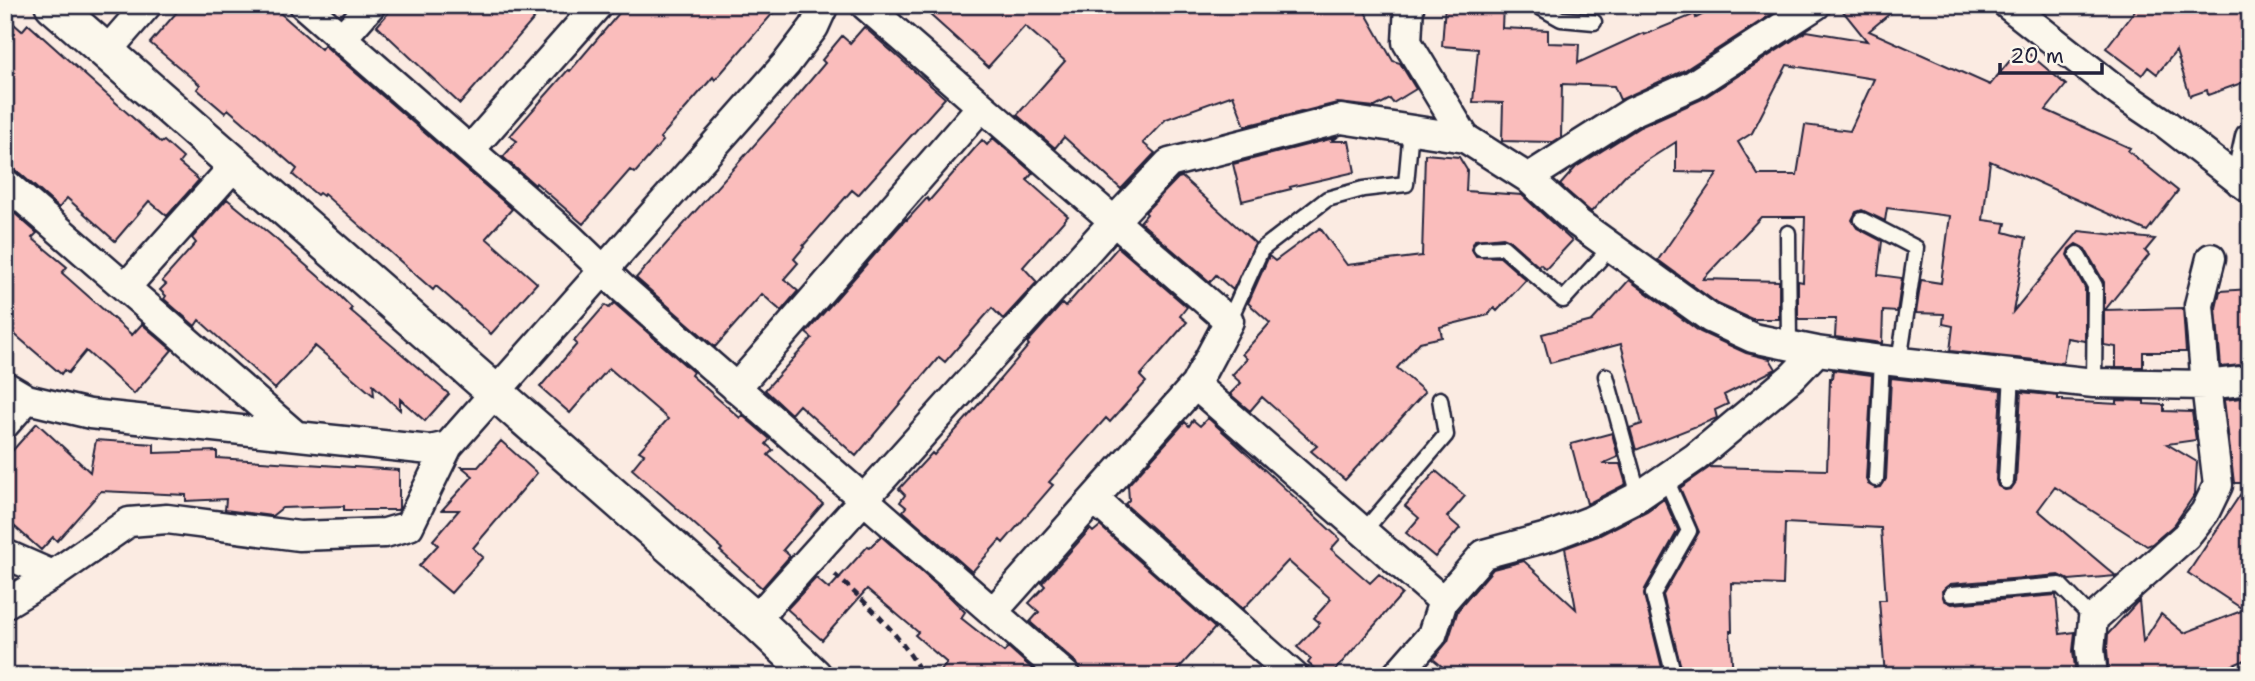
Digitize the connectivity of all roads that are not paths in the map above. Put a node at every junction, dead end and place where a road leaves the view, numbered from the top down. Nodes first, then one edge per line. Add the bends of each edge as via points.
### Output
1 (53, 5) edge
2 (147, 5) edge
3 (304, 5) edge
4 (371, 5) edge
5 (598, 5) edge
6 (824, 5) edge
7 (865, 5) edge
8 (1409, 5) edge
9 (1536, 5) edge
10 (1816, 5) edge
11 (2008, 5) edge
12 (1594, 22) dead end
13 (342, 38) junction
14 (106, 52) junction
15 (981, 107) junction
16 (1411, 130) junction
17 (1465, 138) junction
18 (2249, 144) edge
19 (470, 150) junction
20 (235, 165) junction
21 (1528, 178) junction
22 (5, 183) edge
23 (2245, 185) edge
24 (1861, 220) dead end
25 (1114, 221) junction
26 (1788, 233) dead end
27 (1611, 247) junction
28 (1481, 248) dead end
29 (2077, 254) dead end
30 (2211, 258) dead end
31 (603, 272) junction
32 (126, 287) junction
33 (1229, 321) junction
34 (1788, 345) junction
35 (1817, 351) junction
36 (1891, 361) junction
37 (2012, 374) junction
38 (1606, 376) dead end
39 (2250, 380) edge
40 (2094, 383) junction
41 (1195, 385) junction
42 (2206, 385) junction
43 (736, 388) junction
44 (16, 392) edge
45 (496, 394) junction
46 (1440, 399) dead end
47 (5, 424) edge
48 (294, 434) junction
49 (448, 446) junction
50 (1666, 479) junction
51 (1876, 479) dead end
52 (2006, 481) dead end
53 (1639, 496) junction
54 (864, 499) junction
55 (1094, 499) junction
56 (1363, 532) junction
57 (5, 554) edge
58 (53, 575) junction
59 (1951, 594) dead end
60 (1443, 601) junction
61 (5, 604) edge
62 (993, 612) junction
63 (755, 620) junction
64 (2093, 620) junction
65 (802, 673) edge
66 (1066, 676) edge
67 (1294, 676) edge
68 (1396, 676) edge
69 (1674, 676) edge
70 (2093, 676) edge

1 - 14 street
2 - 14 street
3 - 13 street
4 - 13 street
5 - 19 street
6 - 31 street via 814,27 786,64
7 - 15 street
8 - 17 street via 1407,42
9 - 12 lane via 1561,19
10 - 21 street via 1693,85 1632,112
11 - 23 street
13 - 19 street
14 - 20 street
15 - 25 street
15 - 43 street
16 - 17 street
16 - 25 street via 1341,119 1169,163
16 - 33 lane via 1406,184 1327,199 1261,250
17 - 21 street
18 - 23 street
19 - 31 street
20 - 32 street
20 - 45 street
21 - 27 street
22 - 32 street
24 - 36 lane via 1916,248
25 - 33 street
25 - 54 street
26 - 34 lane
27 - 28 lane via 1563,300 1503,247
27 - 34 street via 1710,318 1753,338
29 - 40 lane via 2095,286
30 - 42 street via 2199,305
31 - 43 street
31 - 45 street
32 - 48 street
33 - 41 street
34 - 35 street
35 - 36 street
35 - 50 street via 1793,376
36 - 37 street
36 - 51 lane
37 - 40 street
37 - 52 lane
38 - 53 lane
39 - 42 street
40 - 42 street
41 - 55 street
41 - 56 street
42 - 64 street via 2218,485 2186,536
43 - 54 street
44 - 47 street
44 - 48 street via 90,414
45 - 49 street
45 - 63 street
46 - 56 lane via 1446,435
48 - 49 street via 430,450
49 - 58 street via 409,526 385,533 299,536 167,519 129,522
50 - 53 street
50 - 69 lane via 1689,531 1653,594
53 - 60 street via 1564,531 1484,554
54 - 62 street
54 - 63 street
55 - 62 street
55 - 67 street
56 - 60 street
57 - 58 street
58 - 61 street
59 - 64 lane via 2060,585
60 - 68 street via 1432,635
62 - 66 street
63 - 65 street
64 - 70 street

